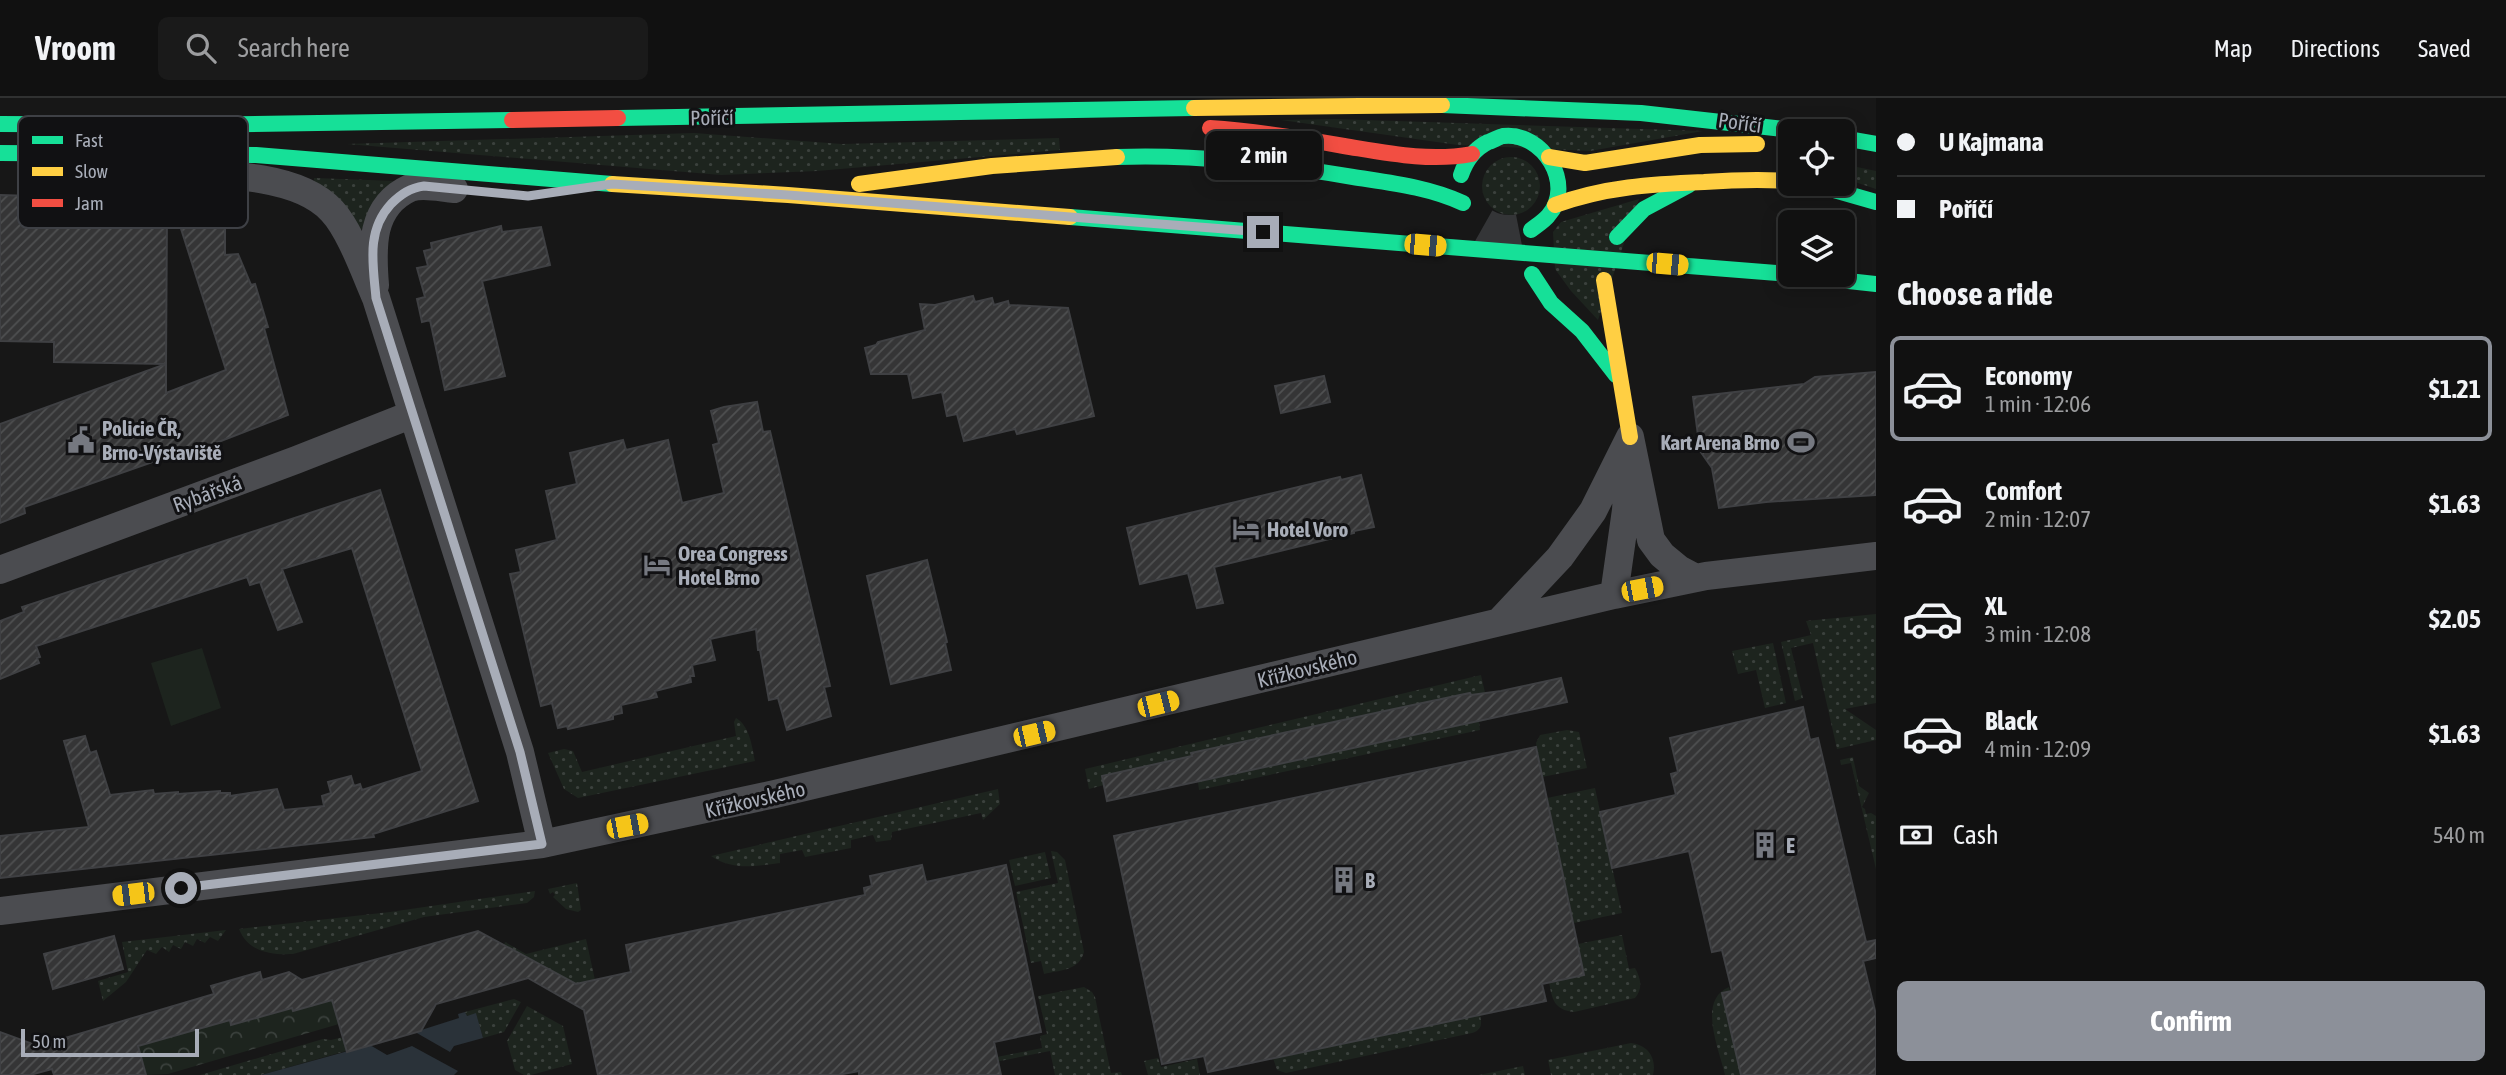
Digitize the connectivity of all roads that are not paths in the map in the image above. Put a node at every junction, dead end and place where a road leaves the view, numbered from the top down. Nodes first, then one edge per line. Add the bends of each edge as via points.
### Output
1 (982, 113) junction
2 (0, 124) edge
3 (18, 124) edge
4 (248, 124) edge
5 (1113, 125) dead end
6 (1196, 128) dead end
7 (1778, 128) edge
8 (1855, 140) edge
9 (1876, 144) edge
10 (1771, 146) dead end
11 (0, 153) edge
12 (18, 153) edge
13 (1472, 154) junction
14 (248, 155) edge
15 (1549, 157) junction
16 (248, 178) edge
17 (1778, 180) edge
18 (1694, 182) junction
19 (612, 184) junction
20 (788, 195) junction
21 (1855, 196) edge
22 (1876, 202) edge
23 (1463, 203) junction
24 (1555, 205) junction
25 (1472, 218) dead end
26 (1531, 230) tunnel mouth
27 (1617, 237) dead end
28 (1778, 273) edge
29 (1532, 274) dead end
30 (1604, 280) dead end
31 (1855, 282) edge
32 (1876, 284) edge
33 (376, 298) junction
34 (1619, 380) junction
35 (413, 414) junction
36 (1630, 437) junction
37 (1876, 556) edge
38 (0, 570) edge
39 (1696, 578) junction
40 (1614, 595) junction
41 (1499, 622) junction
42 (542, 844) junction
43 (0, 911) edge

1 - 4 main road, Poříčí
1 - 5 main road
1 - 7 main road, Poříčí via 1361,104 1512,106 1685,115
2 - 3 main road, Poříčí
6 - 13 main road via 1420,158
8 - 9 main road
10 - 15 main road via 1700,145 1585,163
11 - 12 main road
13 - 15 main road via 1487,141 1509,136 1533,142
13 - 23 main road via 1460,181
14 - 19 main road
15 - 24 main road via 1559,185
16 - 33 street via 291,184 332,211
17 - 18 main road
18 - 24 main road via 1641,183
18 - 27 main road via 1644,209
19 - 20 main road
19 - 33 street via 528,196 411,188 383,212 376,225
20 - 23 main road via 998,164 1168,157 1344,176 1425,189
20 - 28 main road
21 - 22 main road
23 - 25 main road
24 - 26 main road
29 - 34 main road via 1550,303 1582,331
30 - 34 main road
31 - 32 main road
33 - 35 street
34 - 36 main road
35 - 38 street, Rybářská
35 - 42 street via 520,752
36 - 39 street via 1651,540 1662,555
36 - 40 street
36 - 41 street via 1593,511 1567,548
37 - 39 street, Křížkovského
39 - 40 street, Křížkovského
40 - 41 street, Křížkovského
41 - 42 street, Křížkovského via 775,794
42 - 43 street, Křížkovského

